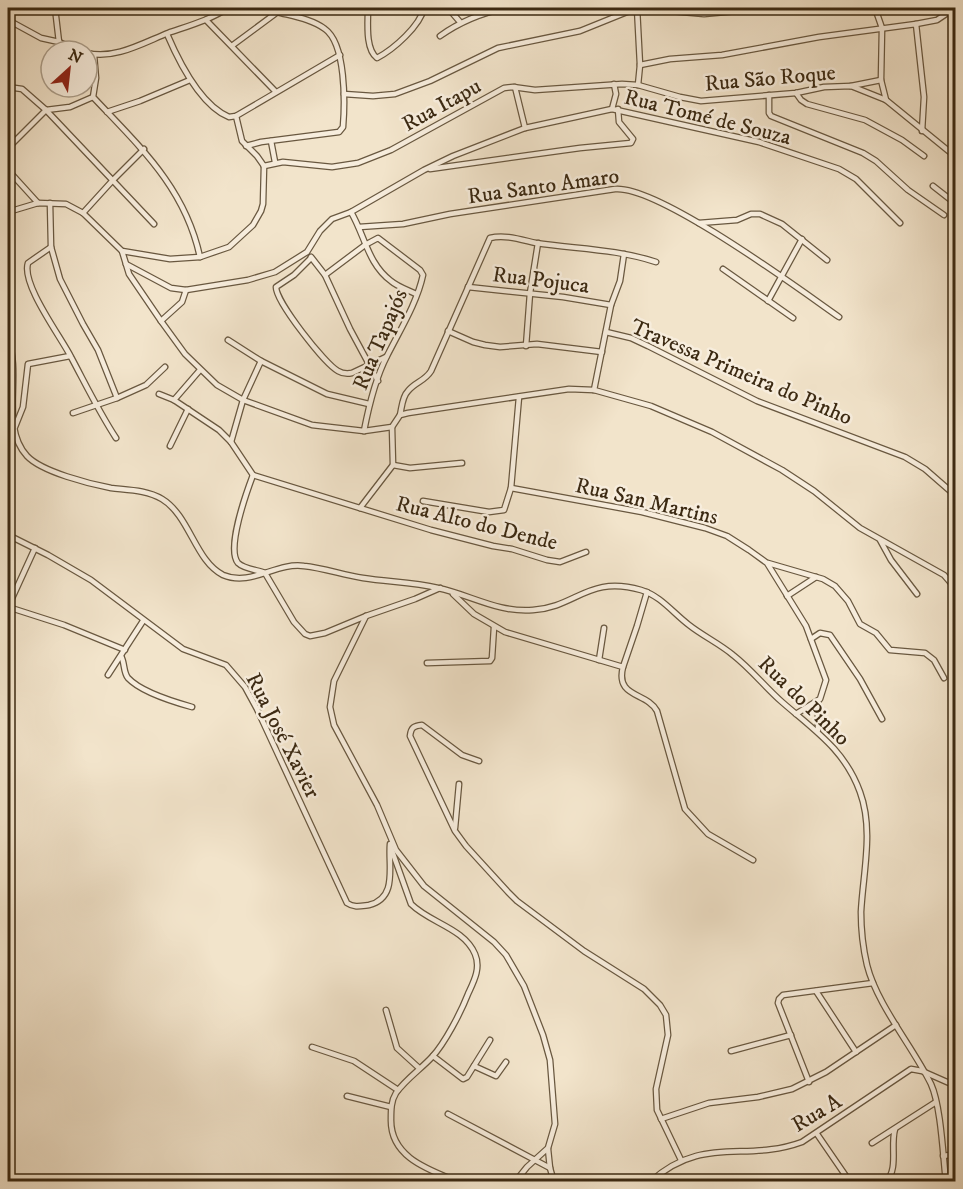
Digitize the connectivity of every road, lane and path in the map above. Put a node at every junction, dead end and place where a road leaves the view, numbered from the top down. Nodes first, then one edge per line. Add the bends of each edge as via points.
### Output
1 (55, 8) edge
2 (228, 8) edge
3 (283, 8) edge
4 (368, 8) edge
5 (424, 8) edge
6 (448, 8) edge
7 (506, 8) edge
8 (637, 8) edge
9 (769, 8) edge
10 (876, 8) edge
11 (952, 11) edge
12 (277, 12) junction
13 (8, 20) edge
14 (206, 20) junction
15 (460, 22) junction
16 (916, 24) junction
17 (882, 28) junction
18 (167, 33) junction
19 (440, 36) dead end
20 (45, 39) edge
21 (59, 39) edge
22 (233, 45) junction
23 (99, 54) edge
24 (340, 55) junction
25 (640, 65) junction
26 (190, 80) junction
27 (881, 80) junction
28 (614, 84) junction
29 (638, 85) junction
30 (851, 86) junction
31 (8, 87) edge
32 (515, 87) junction
33 (276, 91) junction
34 (796, 93) junction
35 (344, 94) junction
36 (769, 95) junction
37 (88, 99) edge
38 (95, 99) edge
39 (886, 100) junction
40 (615, 109) junction
41 (46, 110) junction
42 (107, 112) junction
43 (236, 116) junction
44 (525, 128) junction
45 (922, 131) junction
46 (271, 141) junction
47 (246, 146) junction
48 (8, 148) edge
49 (144, 149) junction
50 (924, 156) dead end
51 (956, 157) edge
52 (275, 162) junction
53 (264, 165) junction
54 (8, 170) edge
55 (424, 170) junction
56 (113, 180) junction
57 (933, 186) dead end
58 (38, 203) junction
59 (50, 203) junction
60 (956, 204) edge
61 (8, 212) edge
62 (351, 212) junction
63 (83, 213) junction
64 (944, 215) dead end
65 (699, 223) junction
66 (900, 223) dead end
67 (154, 224) dead end
68 (359, 226) junction
69 (802, 239) junction
70 (538, 243) junction
71 (365, 244) junction
72 (51, 248) junction
73 (122, 251) junction
74 (307, 252) junction
75 (624, 254) junction
76 (200, 257) junction
77 (311, 258) junction
78 (827, 260) dead end
79 (656, 262) dead end
80 (126, 264) junction
81 (723, 269) dead end
82 (325, 275) junction
83 (781, 276) junction
84 (468, 287) junction
85 (186, 291) junction
86 (530, 293) junction
87 (416, 294) junction
88 (768, 301) junction
89 (611, 305) junction
90 (839, 317) dead end
91 (793, 318) dead end
92 (160, 321) junction
93 (448, 331) junction
94 (606, 332) junction
95 (8, 339) edge
96 (228, 340) dead end
97 (526, 346) junction
98 (602, 352) junction
99 (70, 356) junction
100 (386, 357) junction
101 (261, 361) junction
102 (368, 365) junction
103 (165, 367) dead end
104 (200, 370) junction
105 (378, 381) junction
106 (594, 390) junction
107 (159, 394) dead end
108 (519, 397) junction
109 (117, 398) junction
110 (174, 400) junction
111 (243, 400) junction
112 (369, 404) junction
113 (95, 405) junction
114 (188, 409) junction
115 (73, 413) dead end
116 (400, 415) junction
117 (392, 427) junction
118 (14, 429) junction
119 (364, 431) junction
120 (116, 438) dead end
121 (231, 442) junction
122 (170, 446) dead end
123 (462, 463) dead end
124 (393, 465) junction
125 (253, 475) junction
126 (511, 488) junction
127 (956, 496) edge
128 (423, 501) dead end
129 (360, 508) junction
130 (8, 535) edge
131 (880, 540) junction
132 (35, 548) junction
133 (586, 552) dead end
134 (767, 563) junction
135 (265, 573) junction
136 (816, 578) junction
137 (440, 588) junction
138 (956, 589) edge
139 (450, 591) junction
140 (647, 592) junction
141 (916, 594) dead end
142 (787, 596) junction
143 (8, 607) edge
144 (366, 616) junction
145 (143, 621) junction
146 (494, 627) junction
147 (604, 628) dead end
148 (811, 639) junction
149 (124, 650) junction
150 (120, 656) junction
151 (599, 660) junction
152 (427, 663) dead end
153 (623, 667) junction
154 (108, 675) dead end
155 (944, 678) dead end
156 (818, 701) junction
157 (192, 707) dead end
158 (796, 714) junction
159 (882, 719) dead end
160 (818, 730) junction
161 (479, 761) dead end
162 (459, 784) dead end
163 (455, 831) junction
164 (389, 837) junction
165 (390, 844) junction
166 (753, 860) dead end
167 (873, 983) junction
168 (816, 991) junction
169 (386, 1010) dead end
170 (896, 1025) junction
171 (791, 1035) junction
172 (490, 1040) dead end
173 (312, 1047) dead end
174 (731, 1051) dead end
175 (856, 1052) junction
176 (433, 1056) junction
177 (506, 1062) dead end
178 (474, 1066) junction
179 (419, 1068) junction
180 (922, 1071) junction
181 (809, 1082) junction
182 (956, 1086) edge
183 (398, 1090) junction
184 (347, 1096) dead end
185 (936, 1102) junction
186 (391, 1107) junction
187 (448, 1114) dead end
188 (661, 1119) junction
189 (895, 1129) junction
190 (817, 1134) junction
191 (872, 1143) dead end
192 (548, 1148) junction
193 (956, 1154) edge
194 (943, 1156) junction
195 (535, 1159) junction
196 (681, 1160) junction
197 (550, 1168) junction
198 (459, 1182) edge
199 (515, 1182) edge
200 (554, 1182) edge
201 (650, 1182) edge
202 (850, 1182) edge
203 (886, 1182) edge
204 (946, 1182) edge

1 - 21 street
2 - 14 street
3 - 12 street
4 - 5 street via 370,44 377,58 415,27
6 - 15 street
7 - 15 street
8 - 9 street via 704,14
8 - 25 street
8 - 35 street via 580,31 498,48 395,94
10 - 17 street
11 - 16 street via 937,20
12 - 22 street
12 - 24 street via 323,27 332,34
13 - 20 street
14 - 18 street
14 - 22 street
15 - 19 street
16 - 17 street
16 - 45 street via 924,97
17 - 25 street
17 - 27 street
18 - 23 street via 124,51
18 - 26 street
22 - 33 street
24 - 33 street
24 - 35 street
25 - 29 street
26 - 42 street
26 - 43 street via 220,112 227,117
27 - 30 street
27 - 39 street
28 - 29 street, Rua Itapu
28 - 32 street, Rua Itapu via 535,90
28 - 40 street
29 - 36 street, Rua São Roque via 700,101
30 - 34 street, Rua São Roque
30 - 39 street, Rua São Roque
31 - 41 street via 22,89
32 - 44 street
32 - 52 street, Rua Itapu via 484,97 391,150 358,163 333,167
33 - 43 street
34 - 36 street, Rua São Roque
34 - 50 street via 807,104 865,120
35 - 46 street via 344,123 339,132
36 - 64 street via 771,116 863,153
37 - 41 street via 70,107
38 - 42 street
39 - 45 street, Rua São Roque
40 - 44 street, Rua Tomé de Souza
40 - 55 street via 618,122 633,139 631,143
40 - 66 street, Rua Tomé de Souza via 759,142 839,169 856,179
41 - 48 street
41 - 56 street
42 - 49 street
43 - 47 street
44 - 55 street, Rua Tomé de Souza
45 - 51 street, Rua São Roque
46 - 47 street
46 - 52 street
47 - 53 street
49 - 56 street
49 - 76 street via 184,211
52 - 53 street, Rua Itapu
53 - 76 street via 263,204 253,225 229,247
54 - 58 street
55 - 62 street, Rua Tomé de Souza
56 - 63 street
56 - 67 street
57 - 60 street
58 - 59 street
58 - 61 street
59 - 63 street via 66,204
59 - 72 street
62 - 68 street
62 - 74 street, Rua Tomé de Souza via 325,225
63 - 73 street
65 - 68 street, Rua Santo Amaro via 641,193 622,188 403,224
65 - 69 street via 760,214 783,224
65 - 83 street, Rua Santo Amaro
68 - 71 street
69 - 78 street
69 - 83 street
70 - 75 street
70 - 84 street via 490,238
70 - 86 street
71 - 82 street
71 - 87 street via 374,264 386,277
71 - 87 street, Rua Tapajós via 380,239 420,270 422,278
72 - 99 street via 31,260 26,271 36,297
72 - 109 street via 65,291 98,350
73 - 76 street via 170,259
73 - 80 street
74 - 77 street
74 - 85 street via 275,272
75 - 79 street
75 - 89 street
77 - 82 street
77 - 102 street via 276,287 281,303 338,371 347,374
80 - 85 street via 171,288
80 - 92 street
81 - 88 street
82 - 102 street
83 - 88 street
83 - 90 street, Rua Santo Amaro
84 - 86 street, Rua Pojuca
84 - 93 street
85 - 92 street via 182,302
86 - 89 street, Rua Pojuca
86 - 97 street
87 - 100 street, Rua Tapajós
88 - 91 street
89 - 94 street
92 - 104 street
93 - 97 street via 485,345
93 - 116 street via 428,375 405,394
94 - 98 street
94 - 127 street, Travessa Primeira do Pinho via 639,342 757,401 905,457
95 - 118 street via 14,365
96 - 101 street
97 - 98 street
98 - 106 street
99 - 113 street
99 - 118 street via 28,364 23,407
100 - 102 street
100 - 105 street, Rua Tapajós
101 - 111 street
101 - 112 street via 327,394
102 - 105 street
103 - 109 street via 146,385
104 - 110 street
104 - 111 street
105 - 112 street, Rua Tapajós
106 - 108 street via 560,390
106 - 131 street via 671,413 712,432 782,470
107 - 110 street
108 - 116 street
108 - 126 street
109 - 113 street
110 - 114 street
111 - 119 street via 312,425
111 - 121 street
112 - 119 street, Rua Tapajós
113 - 115 street
113 - 120 street
114 - 121 street
114 - 122 street
116 - 117 street
117 - 119 street
117 - 124 street
118 - 135 street, Rua do Pinho via 24,453 44,466 98,485 141,491 164,500 178,513 218,572 244,578
121 - 125 street
123 - 124 street via 410,468
124 - 129 street
125 - 129 street, Rua Alto do Dende
125 - 135 street via 238,523 236,555 238,563
126 - 128 street via 504,510 489,512
126 - 134 street, Rua San Martins via 705,528 727,536
129 - 133 street, Rua Alto do Dende via 547,560 560,562
130 - 132 street, Rua José Xavier
131 - 138 street via 940,572
131 - 141 street
132 - 143 street
132 - 145 street, Rua José Xavier via 91,580
134 - 136 street
134 - 142 street, Rua San Martins
135 - 137 street, Rua do Pinho via 286,566 304,566
135 - 144 street via 305,634 325,633
136 - 142 street
136 - 155 street via 836,586 860,624 876,633 890,650 925,653
137 - 139 street, Rua do Pinho
137 - 144 street
139 - 140 street, Rua do Pinho via 492,606 526,611 554,606 601,586
139 - 146 street
140 - 153 street
140 - 158 street, Rua do Pinho via 737,657
142 - 148 street, Rua San Martins
143 - 149 street
144 - 164 street via 339,668 330,707 334,725
145 - 149 street
145 - 165 street, Rua José Xavier via 183,649 226,665 239,677 343,898 351,906 360,907 385,897 390,882
146 - 151 street
146 - 152 street via 492,658 488,662
147 - 151 street
148 - 156 street, Rua San Martins via 826,680
148 - 159 street via 820,633 830,635
149 - 150 street
150 - 154 street
150 - 157 street via 131,680 166,700
151 - 153 street
153 - 166 street via 623,684 657,711 685,808 708,834
156 - 158 street
156 - 160 street, Rua San Martins
158 - 160 street, Rua do Pinho
160 - 167 street, Rua do Pinho via 850,772 863,801 867,848 861,924
161 - 163 street via 462,755 422,725 411,730 410,736
162 - 163 street
163 - 188 street via 517,901 644,989 660,1005 668,1026 656,1089
164 - 165 street
164 - 192 street via 424,886 500,948 524,986 550,1060 556,1117
165 - 176 street via 411,904 463,938 477,962 461,1009
167 - 168 street
167 - 170 street, Rua do Pinho
168 - 171 street via 783,995 779,999
168 - 175 street
169 - 179 street via 397,1048
170 - 175 street
170 - 180 street, Rua do Pinho
171 - 174 street
171 - 181 street
172 - 178 street
173 - 183 street via 354,1061
175 - 181 street
176 - 178 street via 464,1079
176 - 179 street
177 - 178 street via 496,1076
179 - 183 street
180 - 182 street
180 - 185 street, Rua do Pinho
180 - 190 street, Rua A via 907,1071
181 - 188 street via 779,1093 709,1103
183 - 186 street
184 - 186 street
185 - 189 street
185 - 194 street, Rua do Pinho
186 - 198 street via 393,1136 404,1154 422,1167
187 - 195 street
188 - 196 street
189 - 191 street
189 - 203 street via 893,1170
190 - 196 street, Rua A via 783,1148 706,1153
190 - 202 street
192 - 195 street
192 - 197 street
193 - 194 street
194 - 204 street, Rua do Pinho
195 - 197 street
195 - 199 street
196 - 201 street, Rua A
197 - 200 street

